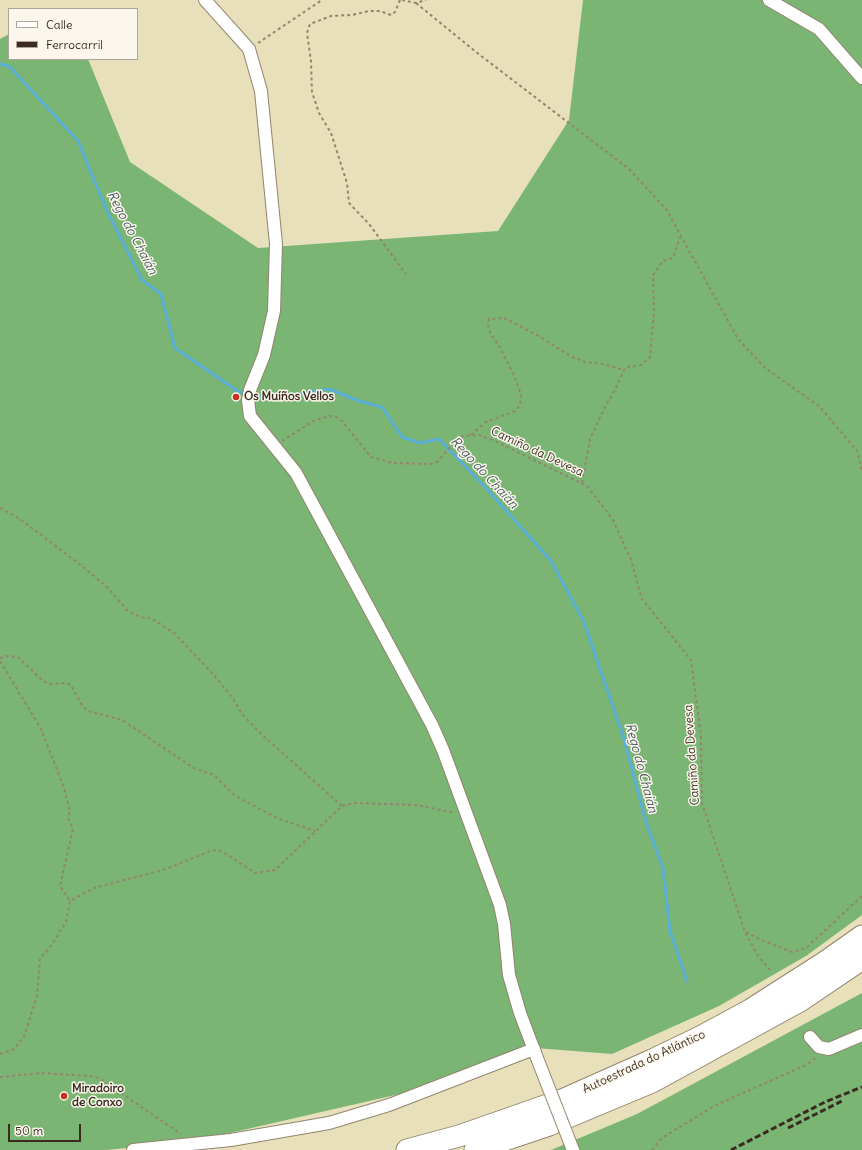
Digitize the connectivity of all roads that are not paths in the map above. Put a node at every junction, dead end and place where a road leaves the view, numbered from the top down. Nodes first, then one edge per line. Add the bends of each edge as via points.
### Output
1 (205, 0) edge
2 (769, 0) edge
3 (862, 78) edge
4 (862, 936) edge
5 (862, 959) edge
6 (862, 978) edge
7 (862, 1035) edge
8 (810, 1037) dead end
9 (536, 1053) junction
10 (652, 1082) junction
11 (134, 1150) edge
12 (408, 1150) edge
13 (475, 1150) edge
14 (573, 1150) edge

1 - 9 street via 249,49 261,91 276,244 274,311 264,355 249,395 248,412 296,473 428,718 447,760 502,910 509,975 520,1013
2 - 3 street via 819,29
4 - 12 highway, Autoestrada do Atlántico via 750,1010 666,1054 562,1100 459,1136
5 - 10 highway, Autoestrada do Atlántico via 800,1001
6 - 10 highway via 807,1010 683,1072
7 - 8 street via 829,1049 822,1049
9 - 11 street via 329,1123 287,1132
9 - 14 street, bridge
10 - 13 highway, Autoestrada do Atlántico via 549,1125

